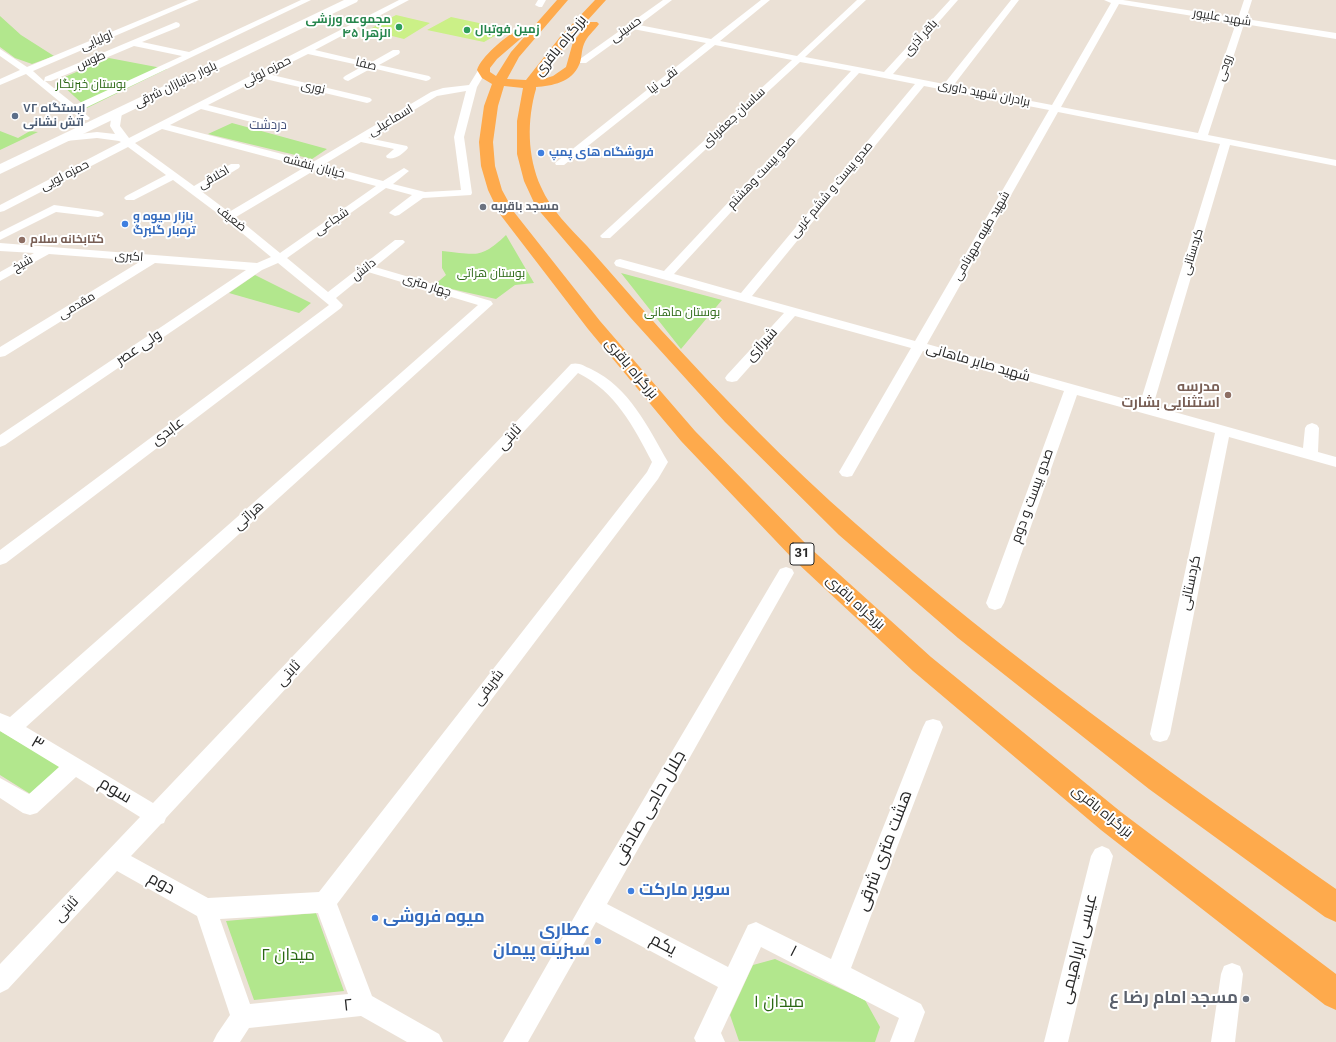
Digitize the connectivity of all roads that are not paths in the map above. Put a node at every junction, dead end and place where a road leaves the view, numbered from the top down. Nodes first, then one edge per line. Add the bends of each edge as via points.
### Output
1 (195, 0) edge
2 (307, 0) edge
3 (333, 0) edge
4 (353, 0) edge
5 (405, 0) edge
6 (554, 0) edge
7 (563, 0) edge
8 (601, 0) edge
9 (613, 0) edge
10 (668, 0) edge
11 (766, 0) edge
12 (862, 0) edge
13 (954, 0) edge
14 (1015, 0) edge
15 (1114, 0) edge
16 (1248, 0) edge
17 (1241, 21) junction
18 (176, 25) dead end
19 (631, 26) junction
20 (1336, 36) edge
21 (714, 42) junction
22 (134, 43) junction
23 (307, 51) junction
24 (0, 52) edge
25 (396, 52) dead end
26 (190, 55) junction
27 (490, 58) dead end
28 (799, 58) junction
29 (583, 61) dead end
30 (370, 66) junction
31 (857, 70) junction
32 (27, 71) junction
33 (260, 75) junction
34 (887, 75) junction
35 (348, 78) dead end
36 (426, 78) dead end
37 (48, 79) dead end
38 (0, 82) edge
39 (922, 82) junction
40 (472, 87) junction
41 (948, 87) junction
42 (367, 100) dead end
43 (200, 106) junction
44 (1055, 108) junction
45 (75, 109) junction
46 (117, 113) junction
47 (85, 118) junction
48 (259, 121) dead end
49 (162, 126) junction
50 (1202, 137) junction
51 (66, 138) junction
52 (360, 139) junction
53 (125, 140) junction
54 (1226, 141) junction
55 (391, 156) dead end
56 (0, 158) edge
57 (560, 163) dead end
58 (1336, 163) edge
59 (235, 166) dead end
60 (314, 166) junction
61 (0, 170) edge
62 (404, 171) dead end
63 (173, 176) junction
64 (385, 186) junction
65 (193, 191) junction
66 (421, 194) junction
67 (130, 198) dead end
68 (0, 210) edge
69 (394, 213) dead end
70 (98, 214) dead end
71 (229, 218) junction
72 (606, 236) dead end
73 (0, 237) edge
74 (400, 242) dead end
75 (0, 247) edge
76 (46, 251) junction
77 (280, 258) junction
78 (153, 259) junction
79 (620, 263) dead end
80 (258, 267) junction
81 (366, 268) junction
82 (666, 276) junction
83 (0, 277) edge
84 (743, 298) junction
85 (333, 301) junction
86 (487, 304) joint
87 (792, 311) junction
88 (919, 346) junction
89 (0, 353) edge
90 (576, 367) joint
91 (732, 378) dead end
92 (1072, 389) junction
93 (1146, 409) junction
94 (1312, 428) dead end
95 (1223, 431) junction
96 (0, 442) edge
97 (1310, 455) junction
98 (1336, 462) edge
99 (847, 472) dead end
100 (0, 558) edge
101 (786, 573) dead end
102 (994, 603) dead end
103 (5, 725) edge
104 (933, 727) dead end
105 (1160, 734) dead end
106 (74, 766) junction
107 (0, 787) edge
108 (156, 816) junction
109 (1102, 856) dead end
110 (115, 859) junction
111 (325, 902) junction
112 (1336, 906) edge
113 (592, 908) junction
114 (206, 909) junction
115 (837, 974) junction
116 (1232, 974) dead end
117 (0, 981) edge
118 (733, 982) junction
119 (1336, 994) edge
120 (363, 1004) junction
121 (243, 1017) junction
122 (225, 1042) edge
123 (431, 1042) edge
124 (515, 1042) edge
125 (713, 1042) edge
126 (902, 1042) edge
127 (1056, 1042) edge
128 (1223, 1042) edge

1 - 32 street, اولیایی
2 - 26 street
3 - 47 main road, بلوار جانبازان شرقی
4 - 46 main road, بلوار جانبازان شرقی
5 - 23 street, حمزه لوئی
6 - 9 highway via 525,30 493,56 484,67 484,74 496,80 522,85 547,82 560,77 570,70 584,33
7 - 119 highway, بزرگراه باقری / 31 via 515,55 496,87 486,142 488,166 495,190 507,213 594,325 688,436 801,553 922,664 1111,821
8 - 112 highway, بزرگراه باقری via 553,51 533,80 526,102 523,126 526,164 533,187 544,207 732,418 847,529 967,631 1159,780
10 - 19 street, حسینی
11 - 21 street, نقی نیا
12 - 28 street, ساسان جعفربای
13 - 34 street, باقر آذری
14 - 41 street
15 - 17 street, شهید علیپور
15 - 44 street, شهید طیبه مهرنامی
16 - 17 street, روحی
17 - 20 street, شهید علیپور
17 - 50 street, روحی
18 - 22 street, طوس
19 - 21 street, برادران شهید داوری
19 - 29 street, حسینی
21 - 28 street, برادران شهید داوری
21 - 57 street, نقی نیا
22 - 26 street
22 - 37 street, طوس
23 - 30 street, صفا
23 - 33 street, حمزه لوئی
24 - 32 street
25 - 30 street
26 - 45 street
27 - 40 street
28 - 31 street, برادران شهید داوری
28 - 72 street, ساسان جعفربای
30 - 35 street
30 - 36 street, صفا
31 - 34 street, برادران شهید داوری
31 - 82 street, صدو بیست وهشتم
32 - 38 street, اولیایی
32 - 45 street
33 - 42 street, نوری
33 - 43 street, حمزه لوئی
34 - 39 street, برادران شهید داوری
39 - 41 street, برادران شهید داوری
39 - 84 street, صدو بیست و ششم غربی
40 - 52 street, اسماعیلی via 434,94
40 - 66 street, خیابان بنفشه via 459,137 467,193
41 - 44 street, برادران شهید داوری
43 - 48 street
43 - 49 street, حمزه لوئی
44 - 50 street, برادران شهید داوری
44 - 88 street, شهید طیبه مهرنامی
45 - 47 street
46 - 51 main road, بلوار جانبازان شرقی
46 - 53 street via 116,126
47 - 56 main road, بلوار جانبازان شرقی
49 - 53 street, حمزه لوئی
49 - 60 street, خیابان بنفشه
50 - 54 street, برادران شهید داوری
51 - 53 street via 97,135
51 - 61 main road, بلوار جانبازان شرقی
52 - 55 street via 403,148
52 - 60 street, اسماعیلی
53 - 63 street, ضعیف
53 - 68 street, حمزه لویی
54 - 58 street, برادران شهید داوری
54 - 93 street, کردستانی
59 - 65 street, اخلاقی
60 - 64 street, خیابان بنفشه
60 - 71 street, اسماعیلی
62 - 64 street, شجاعی
63 - 65 street, ضعیف
63 - 67 street
64 - 66 street, خیابان بنفشه
64 - 77 street, شجاعی
65 - 71 street, ضعیف
66 - 69 street
70 - 73 street via 54,208
71 - 77 street, ضعیف
74 - 81 street, دانش
75 - 76 street, اکبری
76 - 78 street, اکبری
76 - 83 street, شیخ
77 - 80 street, ولی عصر
77 - 85 street, ضعیف
78 - 80 street, اکبری
78 - 89 street, مقدمی
79 - 82 street, شهید صابر ماهانی
80 - 96 street, ولی عصر
81 - 85 street, دانش
81 - 86 street, چهار متری
82 - 84 street, شهید صابر ماهانی
84 - 87 street, شهید صابر ماهانی
85 - 100 street, عابدی
86 - 103 street, هراتی
87 - 88 street, شهید صابر ماهانی
87 - 91 street, شیرازی
88 - 92 street, شهید صابر ماهانی
88 - 99 street, شهید طیبه مهرنامی
90 - 108 street, ثابتی
90 - 111 street, شریفی via 599,379 621,398 637,420 660,462
92 - 93 street, شهید صابر ماهانی
92 - 102 street, صدو بیست و دوم
93 - 95 street, شهید صابر ماهانی
94 - 97 street
95 - 97 street, شهید صابر ماهانی
95 - 105 street, کردستانی
97 - 98 street, شهید صابر ماهانی
101 - 113 street, جلال حاجی صادقی
103 - 106 street, ۳
104 - 115 street, هشت متری شرقی
106 - 107 street via 30,806
106 - 108 street, سوم
108 - 110 street, ثابتی
109 - 127 street, عیسی ابراهیمی
110 - 114 street, دوم
110 - 117 street, ثابتی
111 - 114 street
111 - 120 street, ۲
113 - 118 street, یکم
113 - 124 street, جلال حاجی صادقی
114 - 121 street
115 - 118 street, ۱ via 756,933
115 - 126 street, ۱ via 912,1012
116 - 128 street
118 - 125 street, ۱ via 706,1038
120 - 121 street, ۲
120 - 123 street
121 - 122 street

